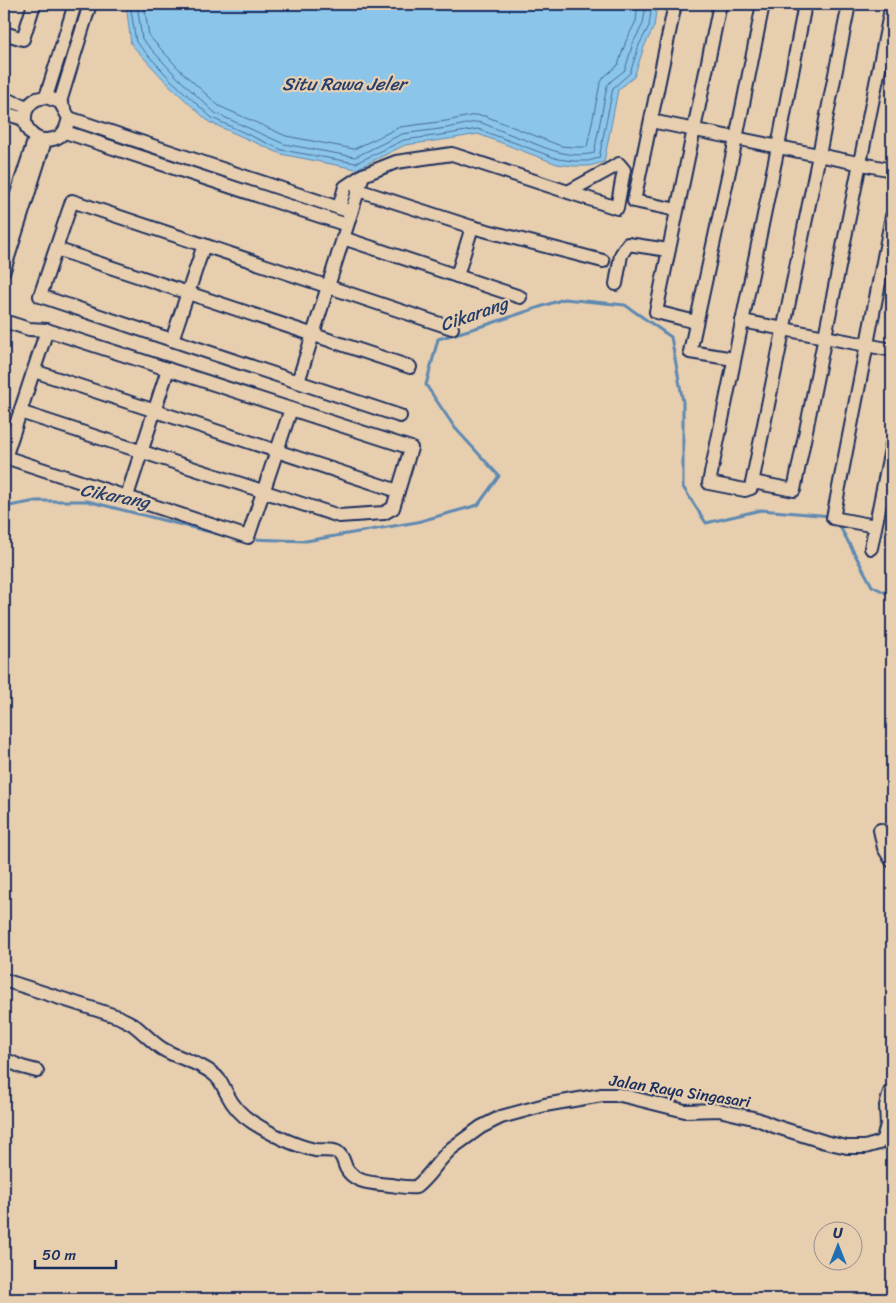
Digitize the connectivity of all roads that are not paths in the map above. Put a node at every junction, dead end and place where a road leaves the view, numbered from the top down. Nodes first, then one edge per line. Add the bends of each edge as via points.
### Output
1 (34, 4) edge
2 (75, 4) edge
3 (90, 4) edge
4 (674, 4) edge
5 (720, 4) edge
6 (763, 4) edge
7 (805, 4) edge
8 (849, 4) edge
9 (892, 4) edge
10 (4, 33) edge
11 (46, 97) junction
12 (4, 99) edge
13 (60, 102) junction
14 (28, 107) junction
15 (4, 113) edge
16 (69, 118) junction
17 (24, 119) junction
18 (651, 121) junction
19 (694, 130) junction
20 (65, 132) junction
21 (40, 139) junction
22 (736, 139) junction
23 (778, 147) junction
24 (819, 156) junction
25 (207, 164) junction
26 (860, 164) junction
27 (892, 170) edge
28 (363, 175) junction
29 (203, 178) junction
30 (358, 190) junction
31 (568, 192) junction
32 (316, 200) junction
33 (339, 208) junction
34 (677, 210) junction
35 (352, 212) junction
36 (312, 214) junction
37 (892, 216) edge
38 (472, 227) junction
39 (345, 232) junction
40 (4, 234) edge
41 (204, 245) junction
42 (56, 249) junction
43 (668, 250) junction
44 (603, 261) dead end
45 (4, 270) edge
46 (458, 276) junction
47 (616, 284) dead end
48 (328, 287) junction
49 (188, 293) junction
50 (520, 297) dead end
51 (4, 321) edge
52 (742, 321) junction
53 (696, 322) junction
54 (452, 328) dead end
55 (784, 329) junction
56 (48, 330) junction
57 (313, 335) junction
58 (825, 337) junction
59 (172, 340) junction
60 (867, 345) junction
61 (892, 350) edge
62 (734, 359) junction
63 (410, 367) dead end
64 (168, 369) junction
65 (34, 371) junction
66 (298, 382) junction
67 (291, 409) junction
68 (154, 410) junction
69 (20, 412) junction
70 (400, 416) dead end
71 (892, 444) edge
72 (277, 451) junction
73 (141, 452) junction
74 (5, 459) edge
75 (753, 482) junction
76 (398, 491) junction
77 (263, 492) junction
78 (126, 496) junction
79 (875, 526) junction
80 (871, 548) dead end
81 (880, 830) dead end
82 (892, 862) edge
83 (4, 980) edge
84 (4, 1059) edge
85 (37, 1071) dead end
86 (892, 1091) edge

1 - 10 street via 23,39
2 - 11 street
3 - 13 street
4 - 18 street
5 - 19 street
6 - 22 street
7 - 23 street
8 - 24 street
9 - 26 street
11 - 13 street
11 - 14 street
12 - 14 street
13 - 16 street
14 - 17 street
15 - 17 street
16 - 20 street
16 - 25 street
17 - 21 street via 27,130
18 - 19 street
18 - 34 street via 634,201
19 - 22 street
19 - 34 street
20 - 21 street via 56,139
20 - 29 street
21 - 40 street
21 - 45 street
22 - 23 street
22 - 53 street
23 - 24 street
23 - 52 street
24 - 26 street
24 - 55 street
25 - 29 street
25 - 32 street
26 - 27 street
26 - 58 street
28 - 30 street
28 - 31 street via 396,162 452,154
28 - 33 street via 345,187
29 - 36 street
30 - 35 street
30 - 38 street
31 - 31 street via 617,208 624,170 619,164
32 - 33 street
32 - 36 street
33 - 35 street
34 - 43 street
35 - 39 street
36 - 39 street
37 - 60 street
38 - 44 street
38 - 46 street
39 - 46 street
39 - 48 street
41 - 42 street via 72,201
41 - 48 street
41 - 49 street
42 - 49 street
42 - 59 street via 40,296
43 - 47 street via 628,244 621,255
43 - 53 street via 656,312
46 - 50 street
48 - 54 street
48 - 57 street
49 - 57 street
49 - 59 street
51 - 56 street via 29,329
52 - 55 street
52 - 62 street
53 - 62 street via 690,352
55 - 58 street
55 - 75 street
56 - 64 street
56 - 65 street
57 - 63 street
57 - 66 street
58 - 60 street
58 - 75 street via 794,490
59 - 66 street
60 - 61 street
60 - 79 street via 833,518
62 - 75 street via 709,483 744,490 752,488
64 - 67 street
64 - 68 street
65 - 68 street
65 - 69 street
66 - 70 street
67 - 72 street
67 - 76 street via 411,448
68 - 72 street
68 - 73 street
69 - 73 street
69 - 74 street
71 - 79 street
72 - 76 street
72 - 77 street
73 - 77 street
73 - 78 street
74 - 78 street
76 - 77 street via 393,508 384,514 339,516
77 - 78 street via 248,537
79 - 80 street
81 - 82 street via 884,848
83 - 86 street, Jalan Raya Singasari via 133,1024 161,1048 212,1072 244,1117 296,1145 335,1151 344,1160 350,1174 372,1184 416,1187 446,1153 490,1122 521,1111 602,1095 620,1095 684,1111 719,1110 825,1142 865,1147 883,1139 887,1125 887,1100
84 - 85 street

